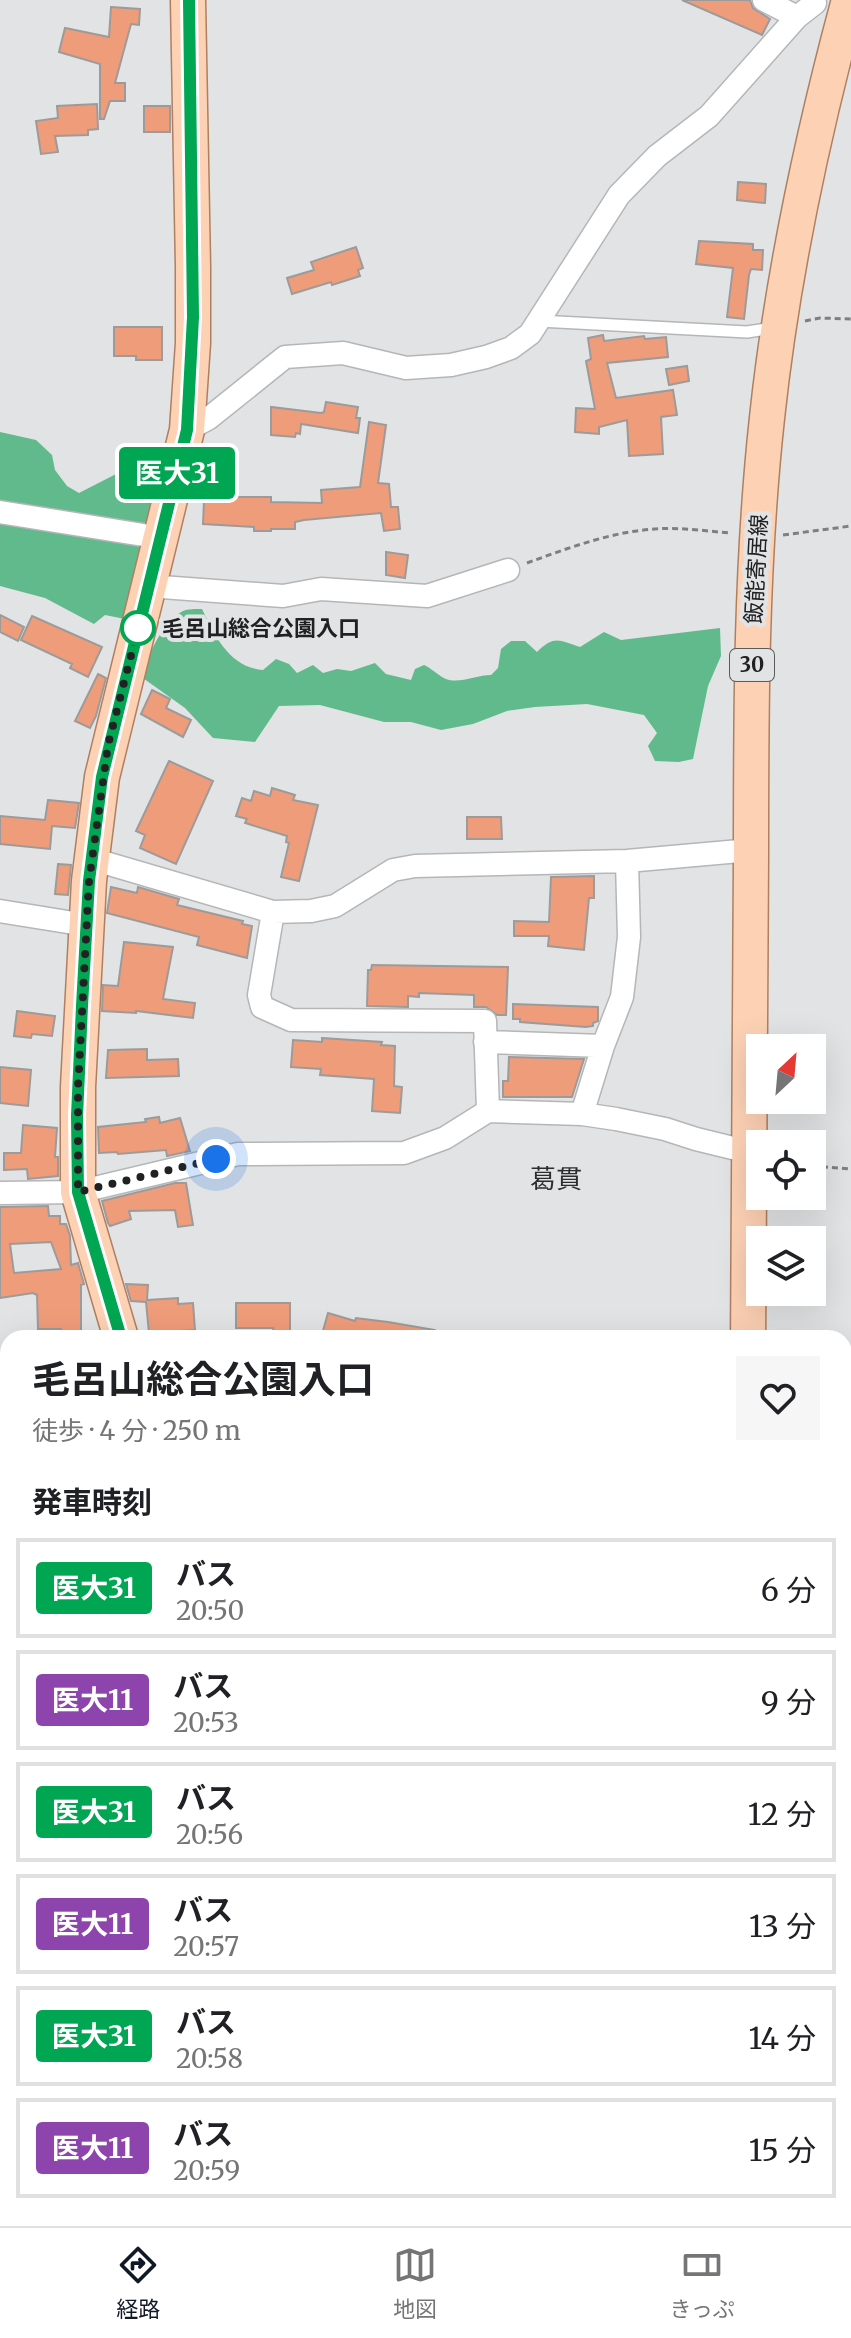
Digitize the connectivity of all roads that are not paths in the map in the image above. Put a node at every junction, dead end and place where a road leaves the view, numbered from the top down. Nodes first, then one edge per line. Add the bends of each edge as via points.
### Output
1 (188, 0) edge
2 (764, 0) edge
3 (849, 0) edge
4 (538, 321) junction
5 (778, 328) junction
6 (187, 430) junction
7 (0, 512) edge
8 (162, 538) junction
9 (508, 570) road end
10 (148, 586) junction
11 (751, 850) junction
12 (92, 859) junction
13 (627, 861) junction
14 (0, 911) edge
15 (273, 912) junction
16 (86, 925) junction
17 (485, 1042) junction
18 (603, 1046) junction
19 (488, 1111) junction
20 (582, 1114) junction
21 (749, 1130) edge
22 (746, 1151) edge
23 (78, 1192) junction
24 (0, 1193) edge
25 (749, 1210) edge
26 (119, 1330) edge
27 (748, 1330) edge

1 - 6 main road via 193,343
2 - 4 street via 806,10 709,116 657,156 619,195
3 - 5 main road, 飯能寄居線 / 30 via 813,143
4 - 5 lane via 747,332
4 - 6 street via 511,348 451,365 406,368 343,353 285,357
5 - 11 main road, 飯能寄居線 / 30 via 754,590
6 - 8 main road
7 - 8 street
8 - 10 main road
9 - 10 street via 427,596 321,589 283,596
10 - 12 main road via 108,745
11 - 13 street
11 - 21 main road, 飯能寄居線 / 30
12 - 15 street
12 - 16 main road
13 - 15 street via 415,866 393,870 335,906
13 - 18 street via 629,937 622,997
14 - 16 street
15 - 17 street via 259,995 262,1007 291,1020 485,1021
16 - 23 main road
17 - 18 street
17 - 19 street
18 - 20 street
19 - 20 street
19 - 23 street via 445,1138 404,1153 238,1154
20 - 22 street
23 - 24 street
23 - 26 main road
25 - 27 main road, 飯能寄居線 / 30

